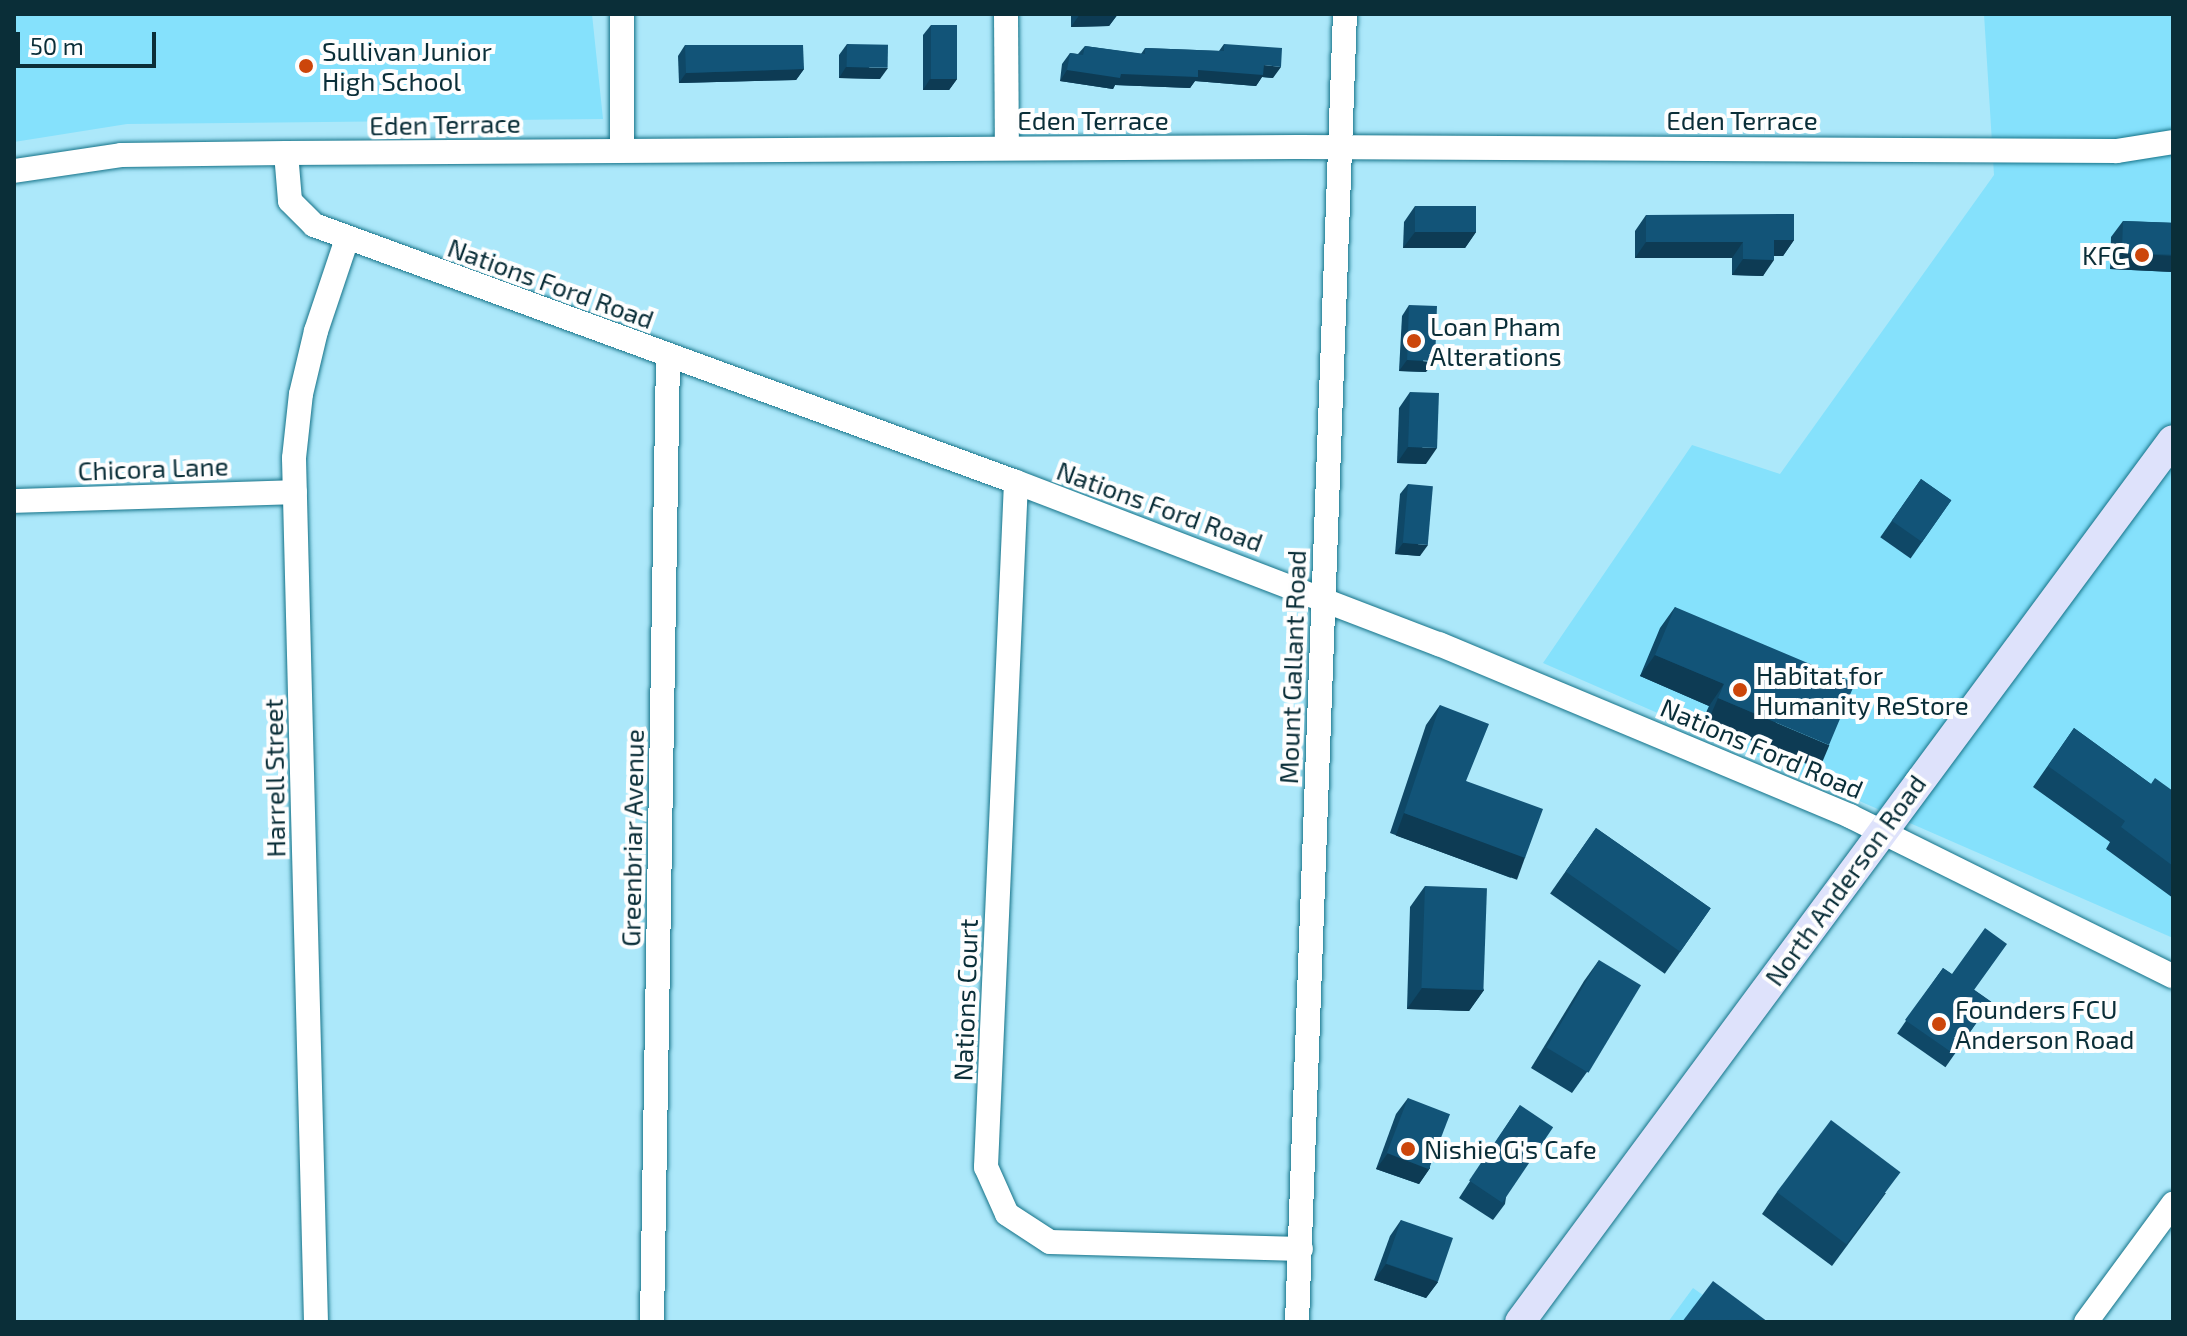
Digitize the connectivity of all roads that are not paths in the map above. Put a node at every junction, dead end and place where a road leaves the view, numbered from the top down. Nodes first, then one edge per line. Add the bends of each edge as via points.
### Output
1 (622, 14) edge
2 (1006, 14) edge
3 (1345, 14) edge
4 (2173, 142) edge
5 (1339, 147) junction
6 (1007, 148) junction
7 (622, 150) junction
8 (2117, 151) junction
9 (286, 153) junction
10 (2173, 159) edge
11 (14, 171) edge
12 (347, 239) junction
13 (668, 356) junction
14 (2173, 440) edge
15 (1016, 482) junction
16 (295, 492) junction
17 (14, 501) edge
18 (1322, 597) junction
19 (1881, 830) junction
20 (2173, 976) edge
21 (2173, 1204) edge
22 (1301, 1249) junction
23 (316, 1322) edge
24 (652, 1322) edge
25 (1297, 1322) edge
26 (1520, 1322) edge
27 (2086, 1322) edge

1 - 7 street
2 - 6 street
3 - 5 street, Mount Gallant Road
4 - 8 street, Eden Terrace
5 - 6 street, Eden Terrace
5 - 8 street, Eden Terrace
5 - 18 street, Mount Gallant Road
6 - 7 street, Eden Terrace
7 - 9 street, Eden Terrace
8 - 10 street via 2138,159
9 - 11 street, Eden Terrace via 121,155
9 - 12 street, Nations Ford Road via 290,201 314,225
12 - 13 street, Nations Ford Road
12 - 16 street, Harrell Street via 301,394
13 - 15 street, Nations Ford Road
13 - 24 street, Greenbriar Avenue
14 - 19 main road, North Anderson Road
15 - 18 street, Nations Ford Road
15 - 22 street, Nations Court via 986,1167 1007,1214 1050,1242
16 - 17 street, Chicora Lane
16 - 23 street, Harrell Street
18 - 19 street, Nations Ford Road
18 - 22 street, Mount Gallant Road
19 - 20 street, Nations Ford Road
19 - 26 main road, North Anderson Road
21 - 27 street
22 - 25 street, Mount Gallant Road

